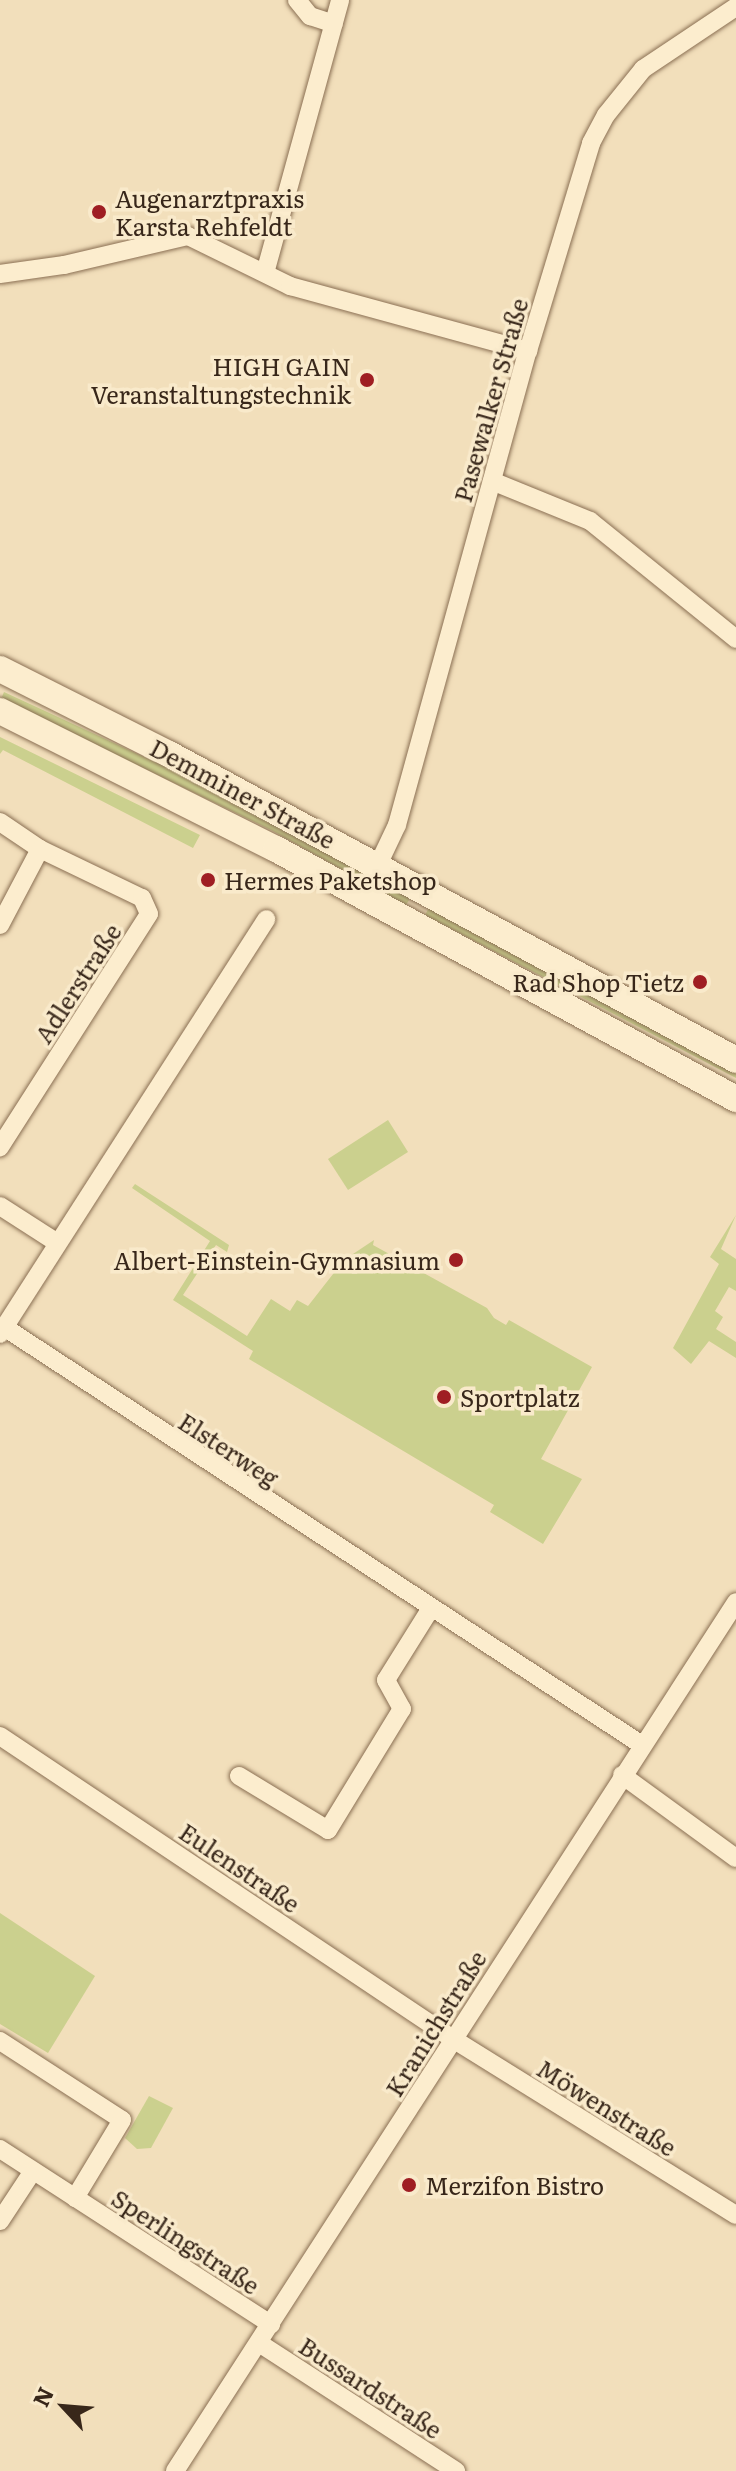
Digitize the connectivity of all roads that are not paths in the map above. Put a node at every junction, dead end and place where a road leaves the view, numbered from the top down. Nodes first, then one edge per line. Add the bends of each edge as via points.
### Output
1 (297, 0) edge
2 (340, 0) edge
3 (736, 7) edge
4 (334, 24) junction
5 (265, 273) junction
6 (0, 274) edge
7 (528, 351) junction
8 (492, 481) junction
9 (736, 639) edge
10 (0, 669) edge
11 (0, 711) edge
12 (0, 822) edge
13 (40, 849) junction
14 (378, 865) junction
15 (266, 919) dead end
16 (0, 925) edge
17 (736, 1060) edge
18 (736, 1099) edge
19 (0, 1147) edge
20 (0, 1206) edge
21 (56, 1242) junction
22 (2, 1331) edge
23 (736, 1602) edge
24 (431, 1608) junction
25 (0, 1736) edge
26 (642, 1745) junction
27 (622, 1775) junction
28 (239, 1776) dead end
29 (736, 1858) edge
30 (453, 2039) junction
31 (0, 2041) edge
32 (0, 2149) edge
33 (33, 2171) junction
34 (75, 2198) junction
35 (736, 2215) edge
36 (0, 2221) edge
37 (271, 2324) junction
38 (259, 2343) junction
39 (175, 2471) edge
40 (456, 2471) edge

1 - 4 street via 310,16
2 - 4 street
3 - 7 street, Pasewalker Straße via 643,69 606,115 578,177
4 - 5 street
5 - 6 street via 188,236
5 - 7 street via 290,286
7 - 8 street, Pasewalker Straße
8 - 9 street via 590,521
8 - 14 street, Pasewalker Straße via 397,825
10 - 14 main road, Demminer Straße
11 - 18 main road, Demminer Straße via 276,849
12 - 13 street, Adlerstraße
13 - 16 street
13 - 19 street, Adlerstraße via 142,898 149,914
14 - 17 main road, Demminer Straße
15 - 21 street
20 - 21 street
21 - 22 street
22 - 24 street, Elsterweg
23 - 26 street, Kranichstraße
24 - 26 street, Elsterweg
24 - 28 street via 386,1680 402,1709 328,1830
25 - 30 street, Eulenstraße
26 - 27 street, Kranichstraße
27 - 29 street
27 - 30 street, Kranichstraße
30 - 35 street, Möwenstraße
30 - 37 street, Kranichstraße
31 - 34 street, Sperlingstraße via 122,2120
32 - 33 street, Sperlingstraße
33 - 34 street, Sperlingstraße
33 - 36 street
34 - 37 street, Sperlingstraße
37 - 38 street, Kranichstraße
38 - 39 street, Kranichstraße
38 - 40 street, Bussardstraße

